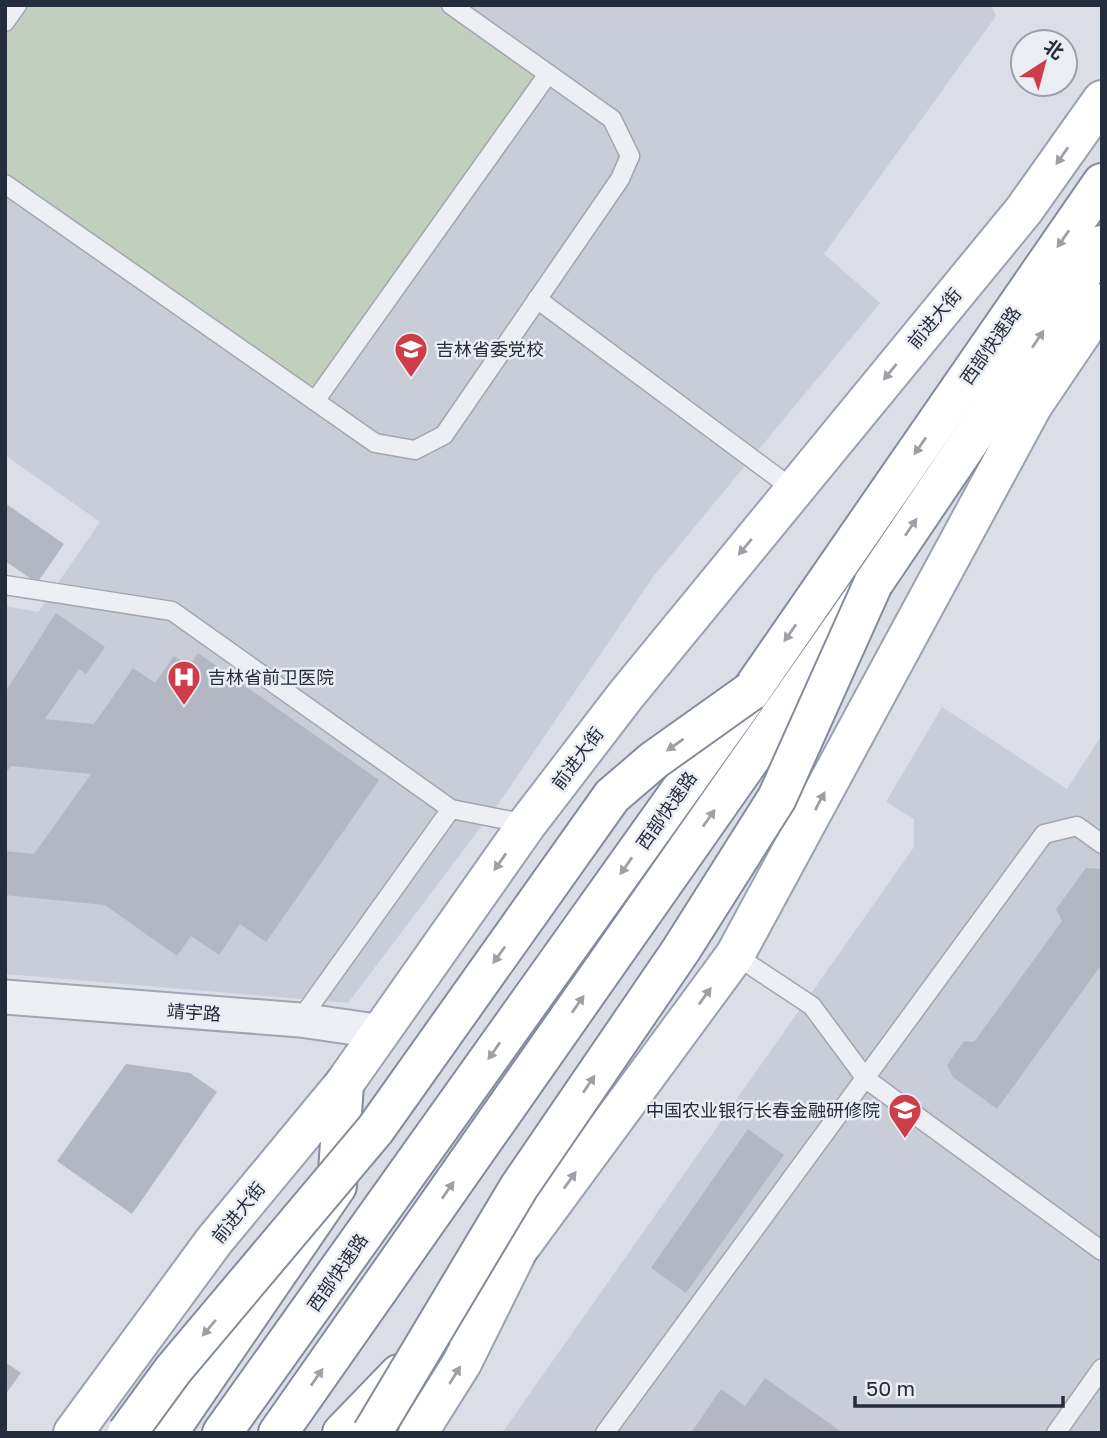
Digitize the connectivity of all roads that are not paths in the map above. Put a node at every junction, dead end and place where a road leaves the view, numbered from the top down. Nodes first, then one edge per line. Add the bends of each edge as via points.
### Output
1 (17, 5) edge
2 (451, 5) edge
3 (5, 22) edge
4 (548, 74) junction
5 (1102, 100) edge
6 (1102, 183) edge
7 (5, 184) edge
8 (1102, 244) edge
9 (537, 299) junction
10 (1102, 303) edge
11 (315, 401) junction
12 (793, 489) junction
13 (873, 584) junction
14 (5, 585) edge
15 (751, 691) junction
16 (451, 809) junction
17 (527, 824) junction
18 (1102, 844) edge
19 (735, 955) junction
20 (5, 997) edge
21 (300, 1020) junction
22 (383, 1032) junction
23 (866, 1079) junction
24 (344, 1084) junction
25 (518, 1250) junction
26 (1102, 1251) edge
27 (1102, 1368) edge
28 (74, 1433) edge
29 (127, 1433) edge
30 (168, 1433) edge
31 (222, 1433) edge
32 (278, 1433) edge
33 (342, 1433) edge
34 (372, 1433) edge
35 (418, 1433) edge
36 (605, 1433) edge
37 (1056, 1433) edge

1 - 3 lane
2 - 4 lane
4 - 9 lane via 612,119 630,156 620,179
4 - 11 lane
5 -> 12 main road, 前进大街 via 1024,211
6 -> 15 main road, 西部快速路
7 - 11 lane
13 -> 8 main road, 西部快速路
9 - 11 lane via 444,435 415,450 375,443
9 - 12 lane
19 -> 10 main road via 1033,405
12 -> 17 main road, 前进大街
32 -> 13 main road, 西部快速路, bridge
34 -> 13 main road, bridge via 519,1187 681,950 777,798
14 - 16 lane via 172,611
15 -> 29 main road, bridge via 612,796 375,1130 173,1370
15 -> 31 main road, 西部快速路
16 - 17 lane
16 - 21 lane
17 -> 22 main road, 前进大街
18 - 23 lane via 1077,826 1044,834
19 - 23 lane via 812,1006
25 -> 19 main road
20 - 21 street, 靖宇路
21 - 22 street, 靖宇路
22 - 24 main road, 前进大街
23 - 26 lane
23 - 36 lane
24 - 28 main road, 前进大街 via 214,1241
24 - 30 main road via 337,1185
25 - 33 main road
35 -> 25 main road via 462,1363
27 - 37 lane

